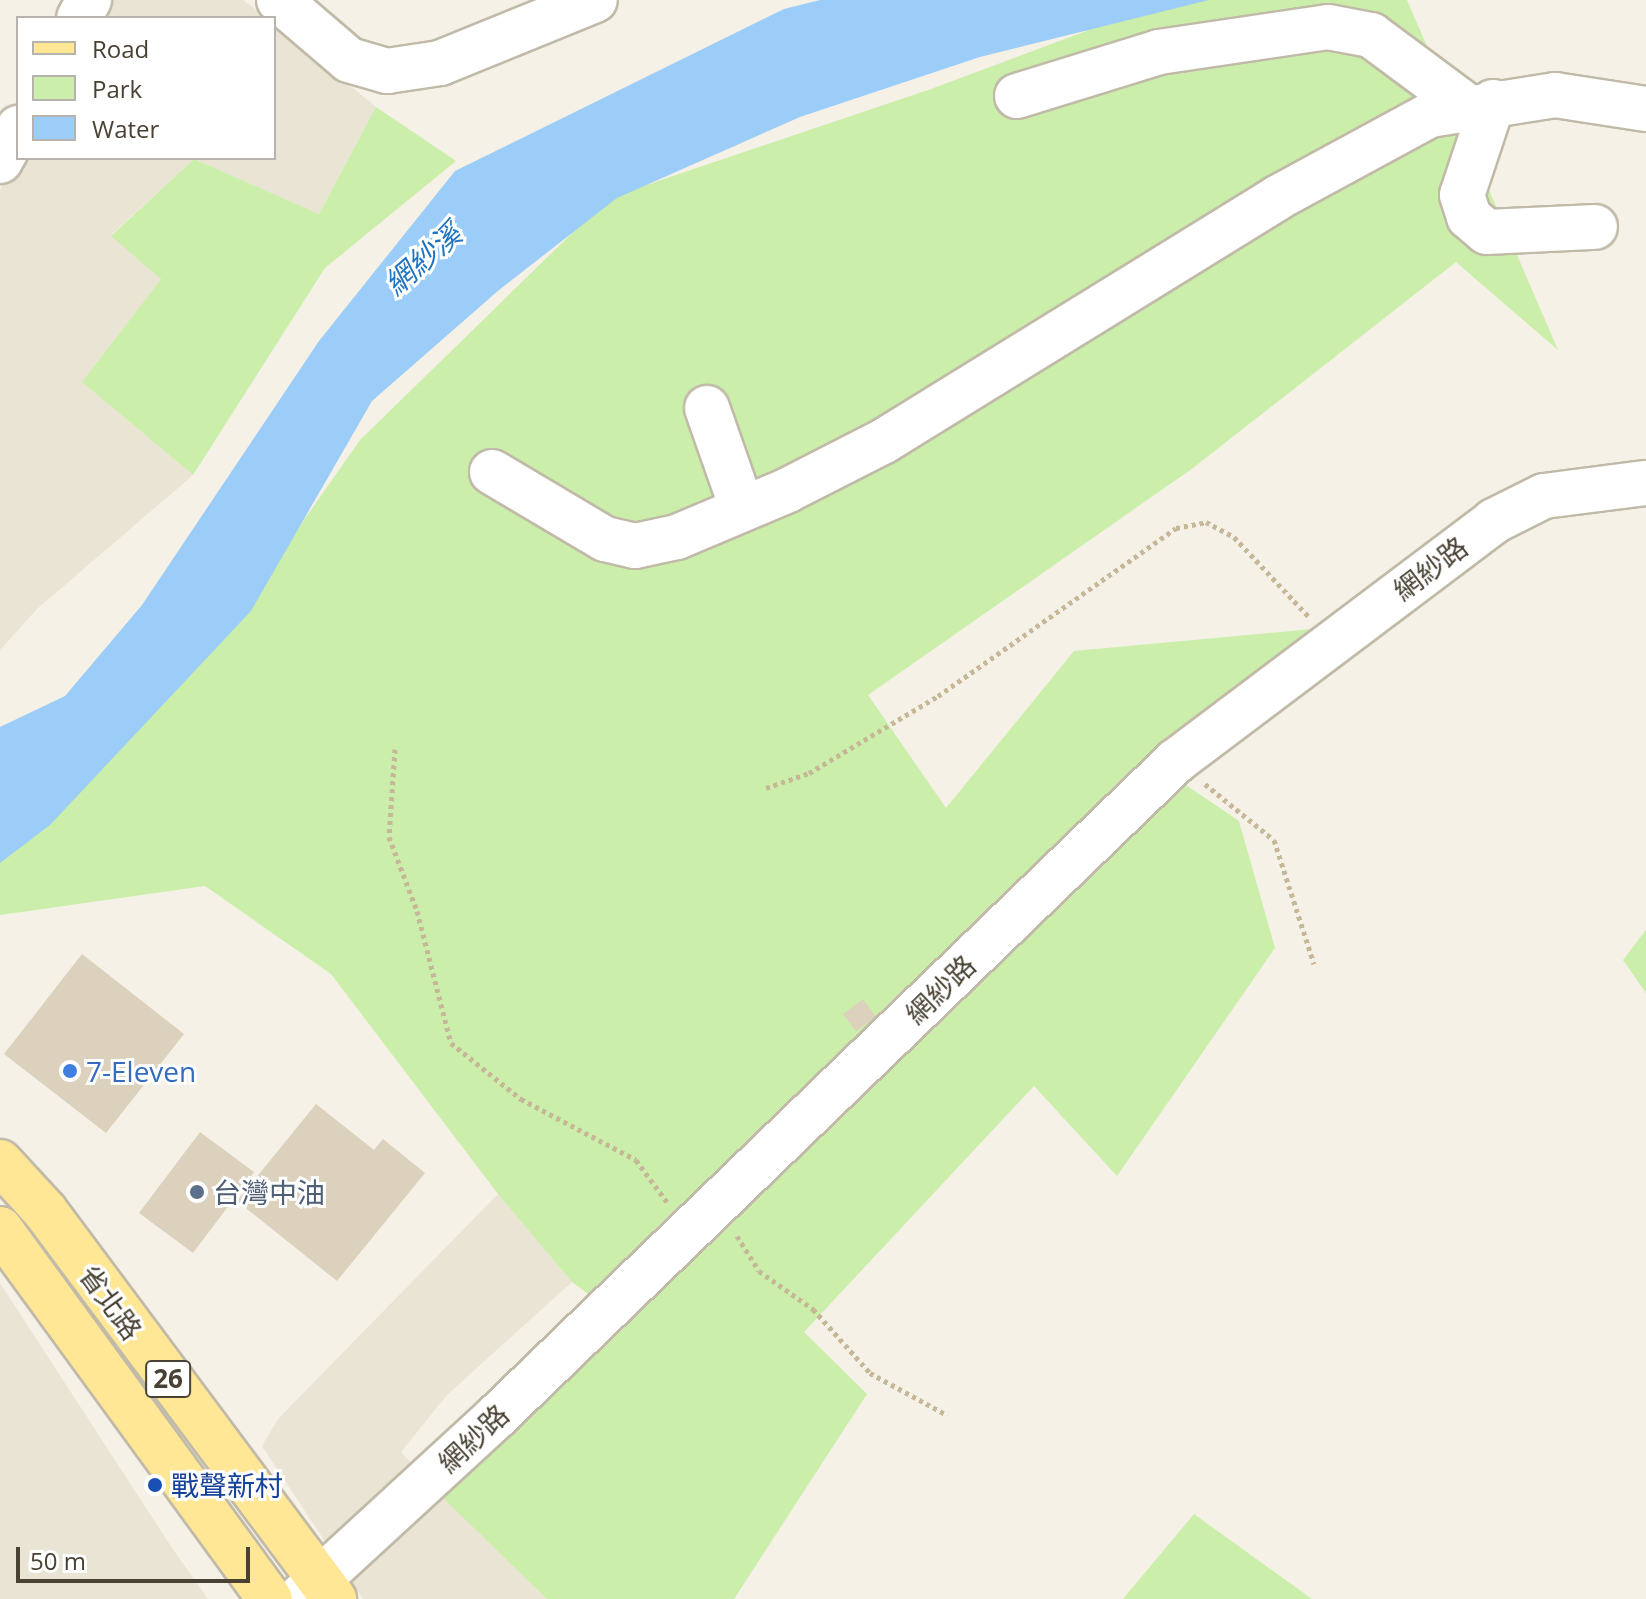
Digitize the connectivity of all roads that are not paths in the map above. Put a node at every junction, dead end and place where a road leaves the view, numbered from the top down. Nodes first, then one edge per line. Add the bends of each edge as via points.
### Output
1 (279, 0) edge
2 (595, 0) edge
3 (1017, 96) dead end
4 (1480, 104) junction
5 (1646, 109) edge
6 (16, 132) edge
7 (0, 161) edge
8 (1595, 227) dead end
9 (707, 408) dead end
10 (492, 472) dead end
11 (1646, 483) edge
12 (742, 508) junction
13 (0, 1162) edge
14 (0, 1229) edge
15 (288, 1593) edge

1 - 2 street via 349,60 387,71 440,63
3 - 4 street via 1159,52 1328,27 1371,35
4 - 5 street via 1555,95
4 - 8 street via 1462,195 1469,217 1487,232
4 - 12 street via 1430,115 1277,198 884,441
6 - 7 street
9 - 12 street
10 - 12 street via 605,539 635,546 677,537
11 - 15 street, 網紗路 via 1544,496 1494,521 1176,761 703,1218
13 - 15 main road, 省北路 / 26 via 45,1211
14 - 15 main road, 省北路 / 26

